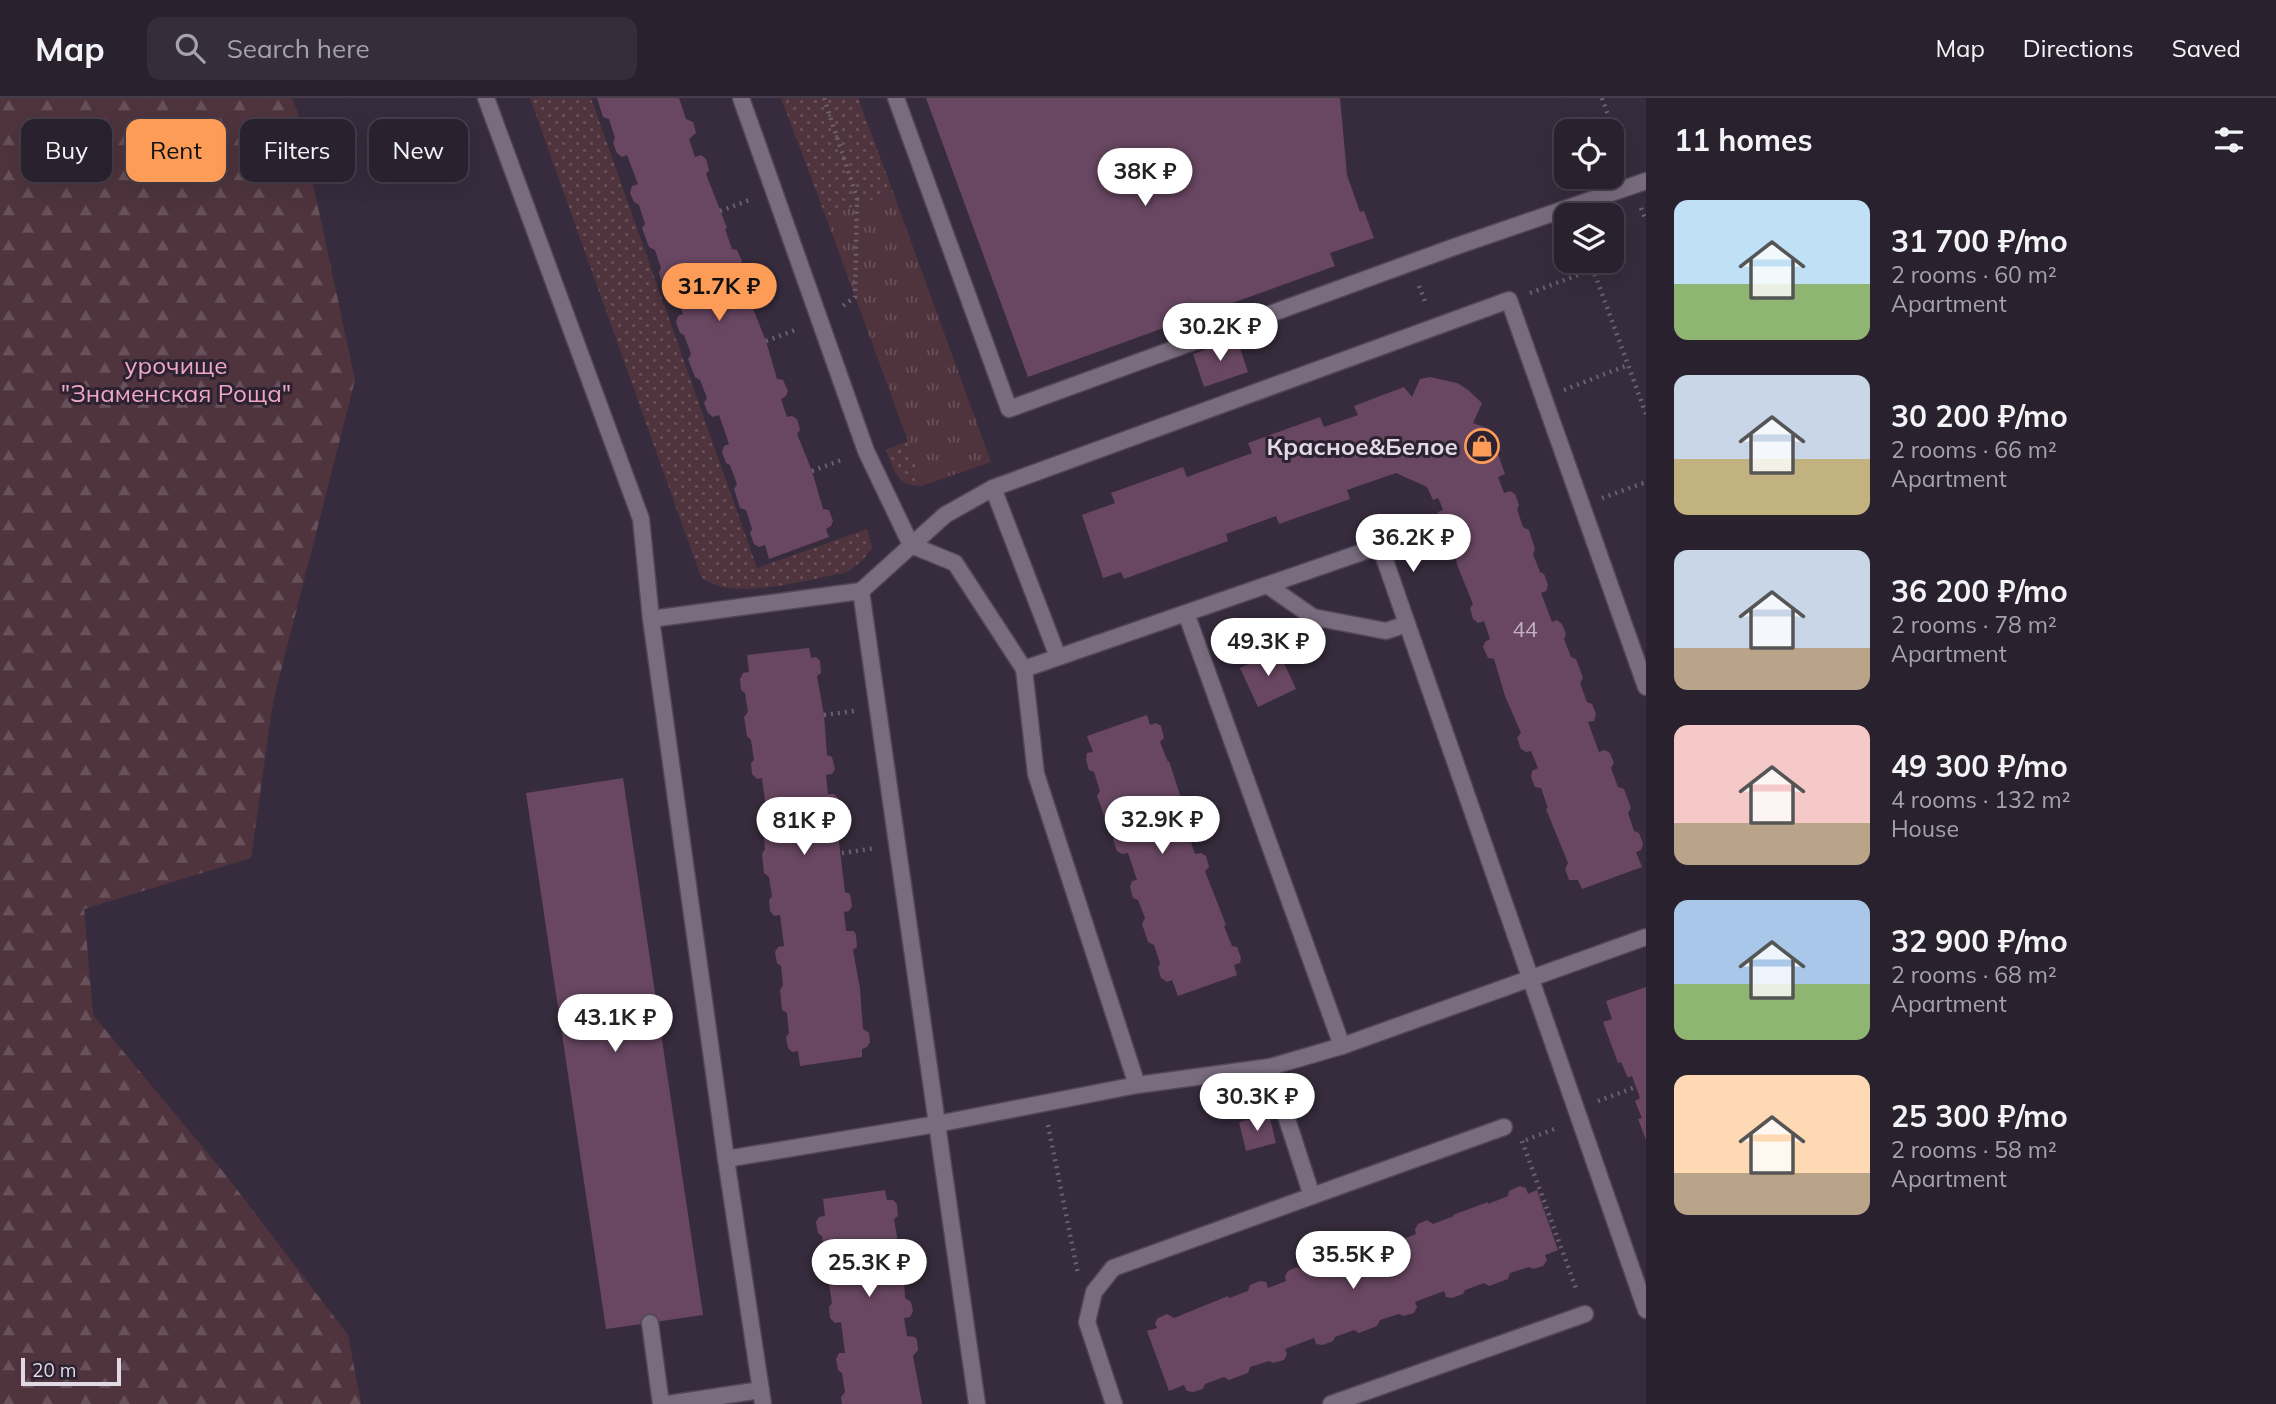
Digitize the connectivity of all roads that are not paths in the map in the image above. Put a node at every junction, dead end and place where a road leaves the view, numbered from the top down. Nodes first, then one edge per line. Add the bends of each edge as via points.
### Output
1 (486, 98) edge
2 (741, 98) edge
3 (896, 98) edge
4 (1646, 181) edge
5 (993, 488) junction
6 (911, 545) junction
7 (1266, 585) junction
8 (861, 591) junction
9 (1186, 613) junction
10 (651, 620) junction
11 (1407, 624) junction
12 (1058, 657) junction
13 (1024, 669) junction
14 (1646, 687) edge
15 (1646, 937) edge
16 (1529, 980) junction
17 (1342, 1046) junction
18 (1270, 1067) junction
19 (1137, 1085) junction
20 (937, 1124) junction
21 (1504, 1127) road end
22 (726, 1159) junction
23 (1312, 1196) junction
24 (1646, 1310) edge
25 (1585, 1314) road end
26 (650, 1323) dead end
27 (762, 1397) edge
28 (661, 1404) edge
29 (668, 1404) edge
30 (977, 1404) edge
31 (1114, 1404) edge
32 (1331, 1404) edge

1 - 10 lane via 641,519
2 - 6 lane via 866,451
3 - 4 lane via 1009,409
5 - 6 lane via 945,515
5 - 12 lane
5 - 14 lane via 1509,300
6 - 8 lane
6 - 13 lane via 955,563
7 - 9 lane
7 - 11 lane via 1312,617 1386,631
7 - 11 lane via 1380,546
8 - 10 lane
8 - 20 lane
9 - 12 lane
9 - 17 lane
10 - 22 lane
11 - 16 lane
12 - 13 lane
13 - 19 lane via 1036,774
15 - 16 lane
16 - 17 lane
16 - 24 lane
17 - 18 lane
18 - 19 lane
18 - 23 lane
19 - 20 lane
20 - 22 lane
20 - 30 lane
21 - 23 lane
22 - 27 lane
23 - 31 lane via 1113,1268 1094,1292 1087,1322
25 - 32 lane
26 - 28 lane
27 - 29 lane

